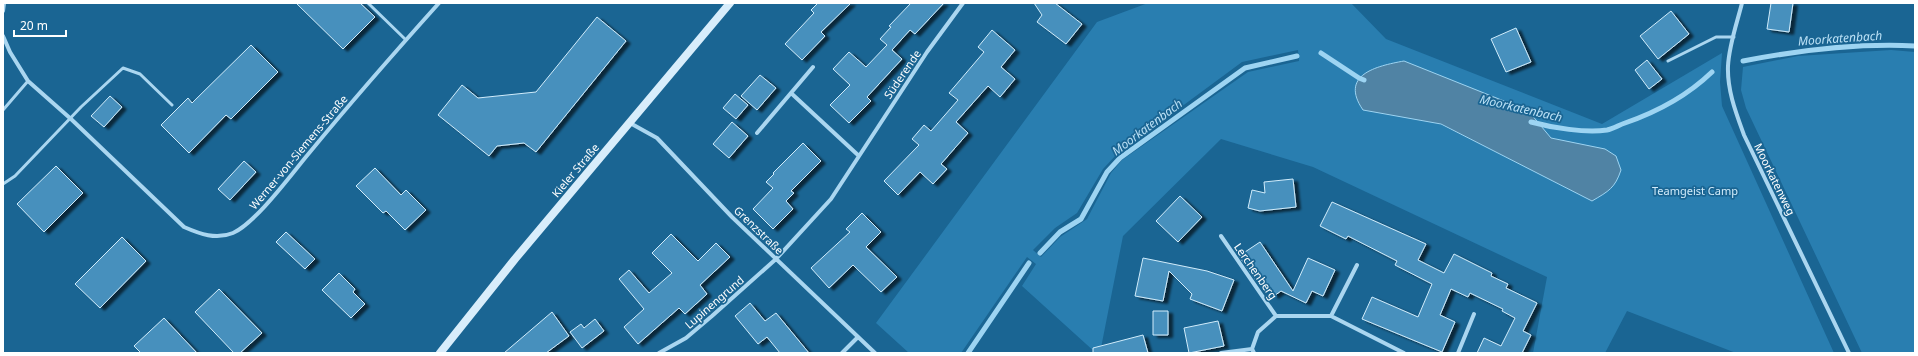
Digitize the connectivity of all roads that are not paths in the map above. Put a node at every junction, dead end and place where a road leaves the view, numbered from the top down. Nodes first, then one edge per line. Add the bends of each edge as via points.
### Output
1 (4, 3) edge
2 (368, 3) edge
3 (439, 3) edge
4 (730, 3) edge
5 (963, 3) edge
6 (1742, 3) edge
7 (3, 11) edge
8 (3, 36) edge
9 (1734, 37) junction
10 (406, 40) junction
11 (1668, 61) dead end
12 (813, 67) dead end
13 (28, 81) junction
14 (791, 93) junction
15 (172, 105) dead end
16 (3, 110) edge
17 (71, 119) junction
18 (630, 122) junction
19 (757, 133) dead end
20 (859, 156) junction
21 (3, 184) edge
22 (1221, 236) dead end
23 (776, 259) junction
24 (1357, 265) dead end
25 (1474, 314) dead end
26 (1276, 316) junction
27 (1331, 316) junction
28 (858, 337) junction
29 (1253, 351) edge
30 (440, 353) edge
31 (659, 353) edge
32 (842, 353) edge
33 (875, 353) edge
34 (1221, 353) edge
35 (1404, 353) edge
36 (1458, 353) edge
37 (1849, 353) edge

1 - 7 street
2 - 10 lane
3 - 10 street, Werner-von-Siemens-Straße
4 - 18 street, Kieler Straße
5 - 20 street, Süderende via 927,52
6 - 9 street, Moorkatenweg
8 - 13 street, Werner-von-Siemens-Straße
9 - 11 lane via 1716,37
9 - 37 street, Moorkatenweg via 1728,66 1729,88 1737,117
10 - 17 street, Werner-von-Siemens-Straße via 256,215 234,232 214,237 184,227
12 - 14 street
13 - 16 lane
13 - 17 street, Werner-von-Siemens-Straße
14 - 19 street
14 - 20 street
15 - 17 lane via 140,74 123,68
17 - 21 lane
18 - 23 street, Grenzstraße via 657,138
18 - 30 street, Kieler Straße
20 - 23 street, Süderende via 831,200
22 - 26 street, Lerchenberg
23 - 28 street, Grenzstraße
23 - 31 street, Lupinengrund via 686,338
24 - 27 street
25 - 36 street
26 - 27 street, Lerchenberg
26 - 29 street, Lerchenberg via 1258,332
27 - 35 street, Lerchenberg
28 - 32 street
28 - 33 street, Grenzstraße
29 - 34 street, Lerchenberg

